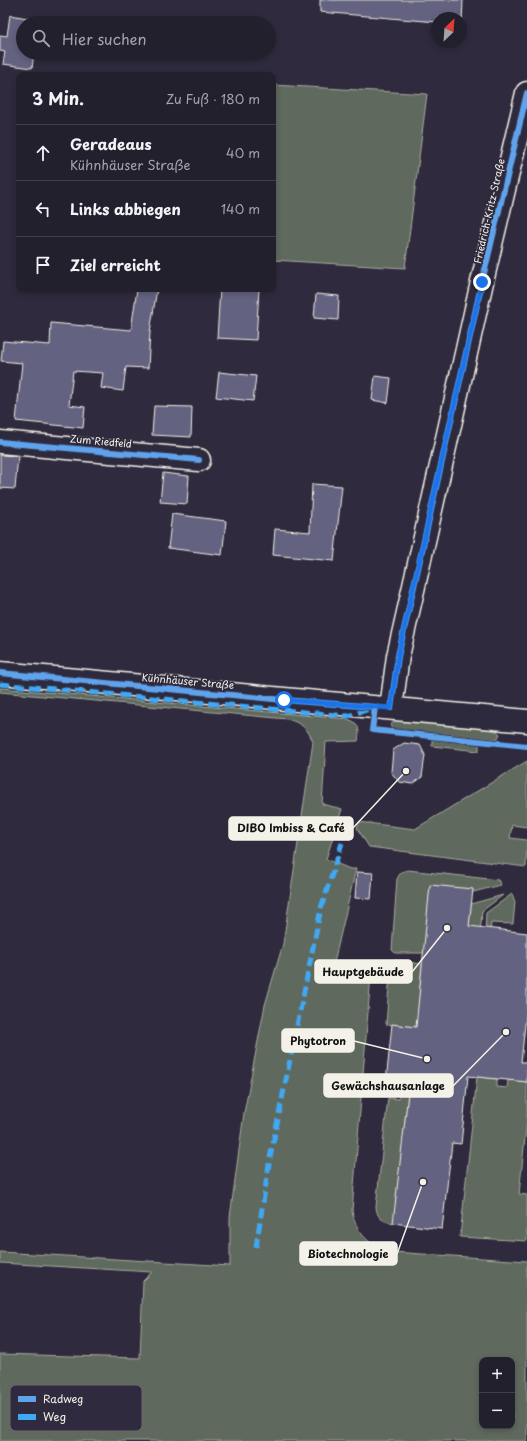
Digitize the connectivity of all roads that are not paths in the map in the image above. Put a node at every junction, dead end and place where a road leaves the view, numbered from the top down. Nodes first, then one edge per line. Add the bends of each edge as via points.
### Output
1 (527, 93) edge
2 (0, 442) edge
3 (199, 460) dead end
4 (0, 673) edge
5 (391, 708) junction
6 (527, 721) edge

1 - 5 street, Friedrich-Kritz-Straße via 398,656
2 - 3 street, Zum Riedfeld
4 - 5 street, Kühnhäuser Straße
5 - 6 street, Kühnhäuser Straße

